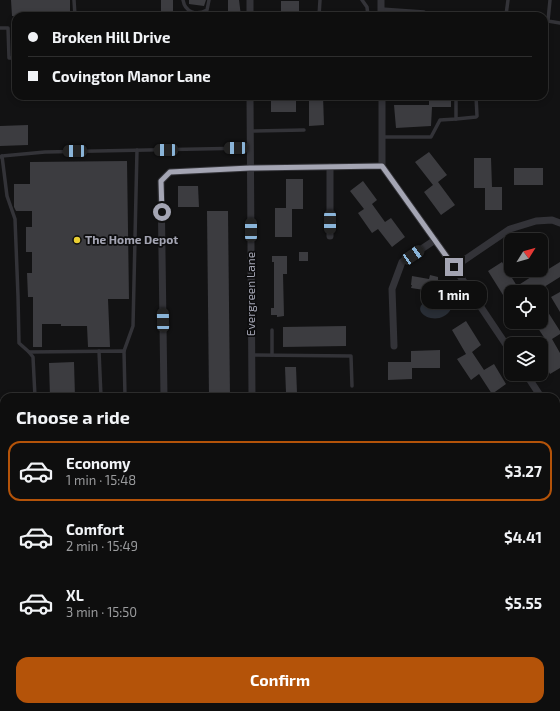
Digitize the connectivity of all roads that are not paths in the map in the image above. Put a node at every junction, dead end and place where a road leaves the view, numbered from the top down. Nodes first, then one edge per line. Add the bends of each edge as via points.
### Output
1 (74, 0) edge
2 (183, 0) edge
3 (209, 0) edge
4 (250, 0) edge
5 (320, 0) edge
6 (362, 0) edge
7 (381, 0) edge
8 (508, 0) edge
9 (550, 0) edge
10 (402, 10) joint
11 (75, 12) edge
12 (189, 12) edge
13 (204, 12) edge
14 (250, 12) edge
15 (319, 12) edge
16 (368, 12) edge
17 (381, 12) edge
18 (424, 12) edge
19 (506, 12) edge
20 (548, 12) edge
21 (548, 21) edge
22 (560, 23) edge
23 (0, 28) edge
24 (12, 58) edge
25 (250, 100) edge
26 (382, 100) edge
27 (456, 100) edge
28 (476, 100) edge
29 (456, 119) junction
30 (304, 130) dead end
31 (250, 131) junction
32 (382, 137) junction
33 (250, 148) junction
34 (137, 150) junction
35 (1, 156) edge
36 (382, 166) junction
37 (330, 167) junction
38 (250, 168) junction
39 (560, 223) edge
40 (330, 236) dead end
41 (435, 240) junction
42 (454, 267) junction
43 (272, 330) dead end
44 (504, 342) edge
45 (394, 346) dead end
46 (99, 351) junction
47 (124, 351) junction
48 (29, 352) junction
49 (252, 355) junction
50 (272, 355) junction
51 (531, 381) edge
52 (352, 386) dead end
53 (34, 393) edge
54 (101, 393) edge
55 (125, 393) edge
56 (164, 393) edge
57 (252, 393) edge
58 (538, 393) edge

1 - 11 lane
2 - 12 lane
3 - 13 lane
4 - 14 street
5 - 15 lane
6 - 16 lane
7 - 17 street
8 - 19 lane
9 - 20 lane
10 - 17 lane
10 - 18 lane
21 - 22 lane
23 - 24 lane via 8,28 9,58
25 - 31 street, Evergreen Lane
26 - 32 street
27 - 29 lane
28 - 29 lane via 476,118
29 - 32 lane via 440,120 431,137
30 - 31 lane
31 - 33 street, Evergreen Lane
32 - 36 street
33 - 34 lane
33 - 38 street, Evergreen Lane
34 - 35 lane via 45,152
34 - 47 lane via 134,326
35 - 48 lane via 6,196 15,220 19,343
36 - 37 street
36 - 41 street
37 - 38 street
37 - 40 street
38 - 49 street, Evergreen Lane
38 - 56 street via 170,172 161,181
39 - 42 street via 552,220 510,229
41 - 42 street
41 - 45 street via 402,262 392,289
42 - 44 street
43 - 50 lane
46 - 47 lane
46 - 48 lane
46 - 54 lane
47 - 55 lane
48 - 53 lane via 33,356
49 - 50 lane
49 - 57 street, Evergreen Lane
50 - 52 lane via 351,356
51 - 58 street

